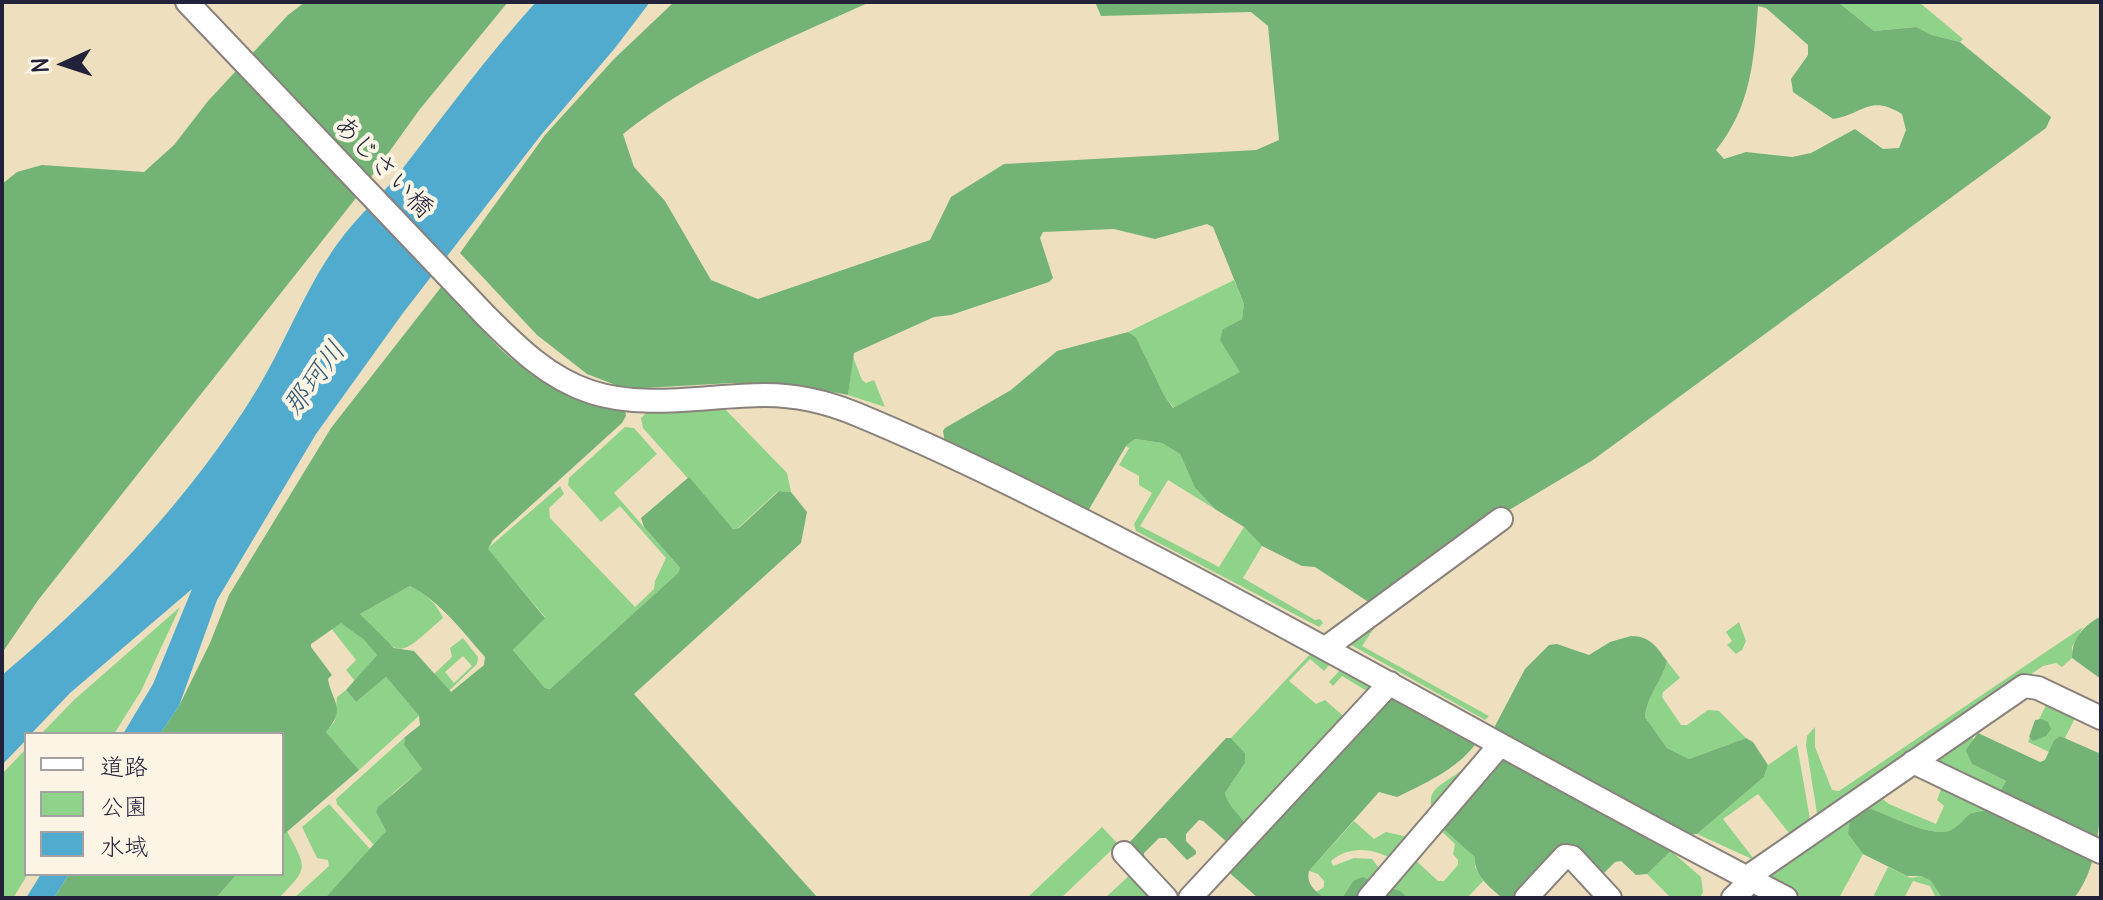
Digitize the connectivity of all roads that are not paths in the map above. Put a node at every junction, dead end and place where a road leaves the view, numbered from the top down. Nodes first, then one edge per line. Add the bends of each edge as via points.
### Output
1 (187, 2) edge
2 (1501, 519) dead end
3 (1327, 647) junction
4 (1390, 683) junction
5 (2101, 718) edge
6 (1500, 745) junction
7 (1913, 762) junction
8 (2101, 852) edge
9 (1124, 853) dead end
10 (1749, 879) junction
11 (1165, 898) edge
12 (1190, 898) edge
13 (1369, 898) edge
14 (1526, 898) edge
15 (1610, 898) edge
16 (1733, 898) edge
17 (1786, 898) edge

1 - 3 street, あじさい橋 via 486,316 550,372 611,397 766,395 839,407 1014,485
2 - 3 street
3 - 4 street, あじさい橋
4 - 6 street, あじさい橋
4 - 12 street
5 - 7 street via 2024,686
6 - 10 street, あじさい橋
6 - 13 street
7 - 8 street
7 - 10 street
9 - 11 street
10 - 16 street
10 - 17 street, あじさい橋
14 - 15 street via 1565,856 1572,857

